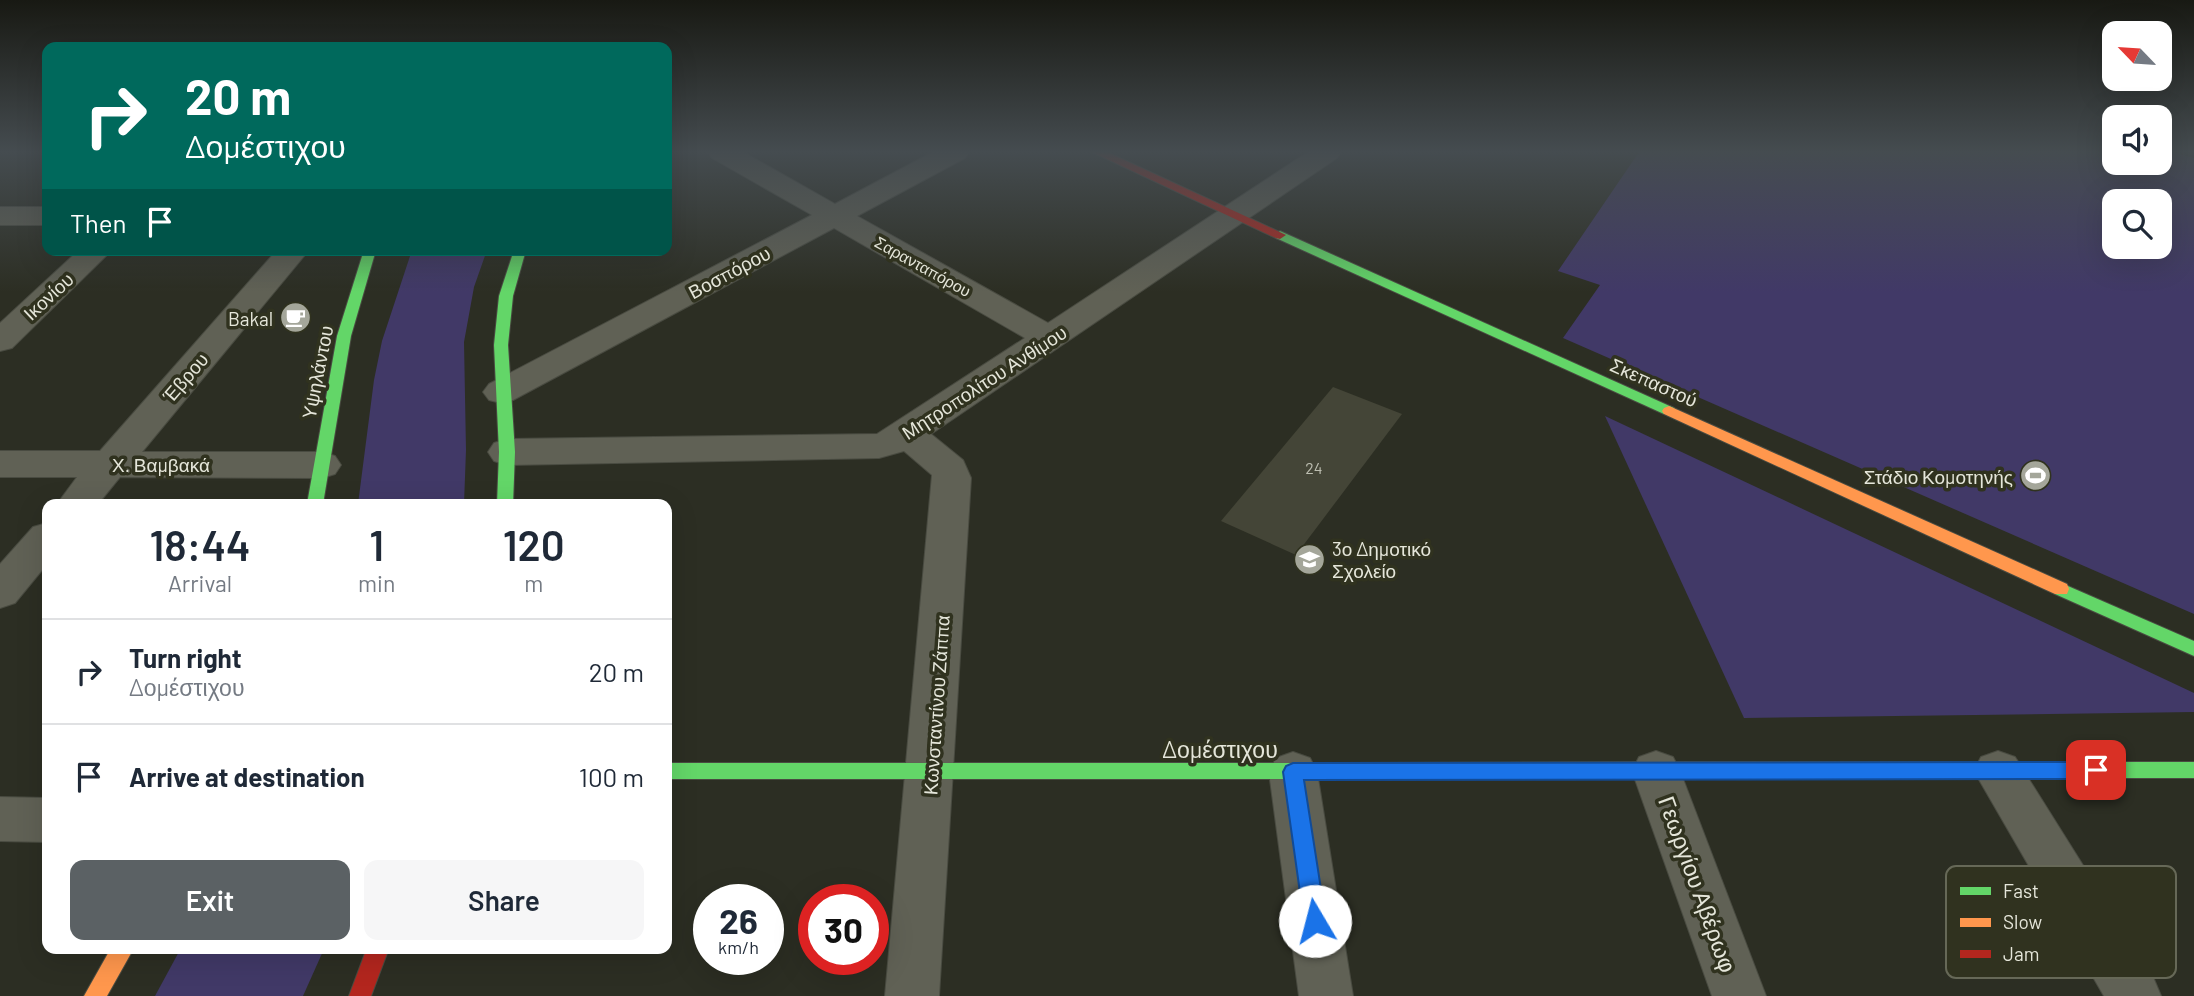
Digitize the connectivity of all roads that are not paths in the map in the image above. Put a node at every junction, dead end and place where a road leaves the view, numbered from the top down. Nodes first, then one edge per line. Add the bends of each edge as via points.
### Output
1 (804, 198) edge
2 (868, 198) edge
3 (1198, 198) edge
4 (1258, 198) edge
5 (1234, 215) junction
6 (0, 216) edge
7 (42, 216) edge
8 (835, 216) junction
9 (91, 256) edge
10 (289, 256) edge
11 (368, 256) edge
12 (518, 256) edge
13 (1051, 338) junction
14 (0, 341) edge
15 (502, 392) junction
16 (907, 434) junction
17 (507, 452) junction
18 (0, 464) edge
19 (110, 464) junction
20 (322, 465) junction
21 (80, 499) edge
22 (316, 499) edge
23 (505, 499) edge
24 (42, 543) edge
25 (0, 593) edge
26 (2194, 649) edge
27 (2194, 770) edge
28 (672, 771) edge
29 (1656, 771) junction
30 (1998, 771) junction
31 (1293, 772) junction
32 (931, 773) junction
33 (0, 819) edge
34 (42, 820) edge
35 (2055, 866) edge
36 (120, 954) edge
37 (376, 954) edge
38 (2123, 978) edge
39 (95, 996) edge
40 (360, 996) edge
41 (912, 996) edge
42 (1326, 996) edge
43 (1740, 996) edge
44 (2134, 996) edge

1 - 8 street, Σαρανταπόρου
2 - 8 street, Βοσπόρου
3 - 5 street, Σκεπαστού
4 - 5 street, Μητροπολίτου Ανθίμου
5 - 13 street, Μητροπολίτου Ανθίμου
5 - 26 street, Σκεπαστού
6 - 7 street
8 - 13 street, Σαρανταπόρου
8 - 15 street, Βοσπόρου
9 - 14 street, Ικονίου
10 - 19 street, Έβρου
11 - 20 street, Υψηλάντου via 344,336
12 - 15 street via 504,310
13 - 16 street, Μητροπολίτου Ανθίμου
15 - 17 street
16 - 17 street, Μητροπολίτου Ανθίμου via 879,446
16 - 32 street, Κωνσταντίνου Ζάππα via 950,469 953,478
17 - 23 street
18 - 19 street, Χ. Βαμβακά
19 - 20 street, Χ. Βαμβακά
19 - 21 street, Έβρου
20 - 22 street, Υψηλάντου
24 - 25 street
27 - 30 street, Δομέστιχου
28 - 32 street, Δομέστιχου
29 - 30 street, Δομέστιχου
29 - 31 street, Δομέστιχου
29 - 43 street, Γεωργίου Αβέρωφ
30 - 35 street
31 - 32 street, Δομέστιχου
31 - 42 street
32 - 41 street, Κωνσταντίνου Ζάππα
33 - 34 street
36 - 39 street
37 - 40 street
38 - 44 street

